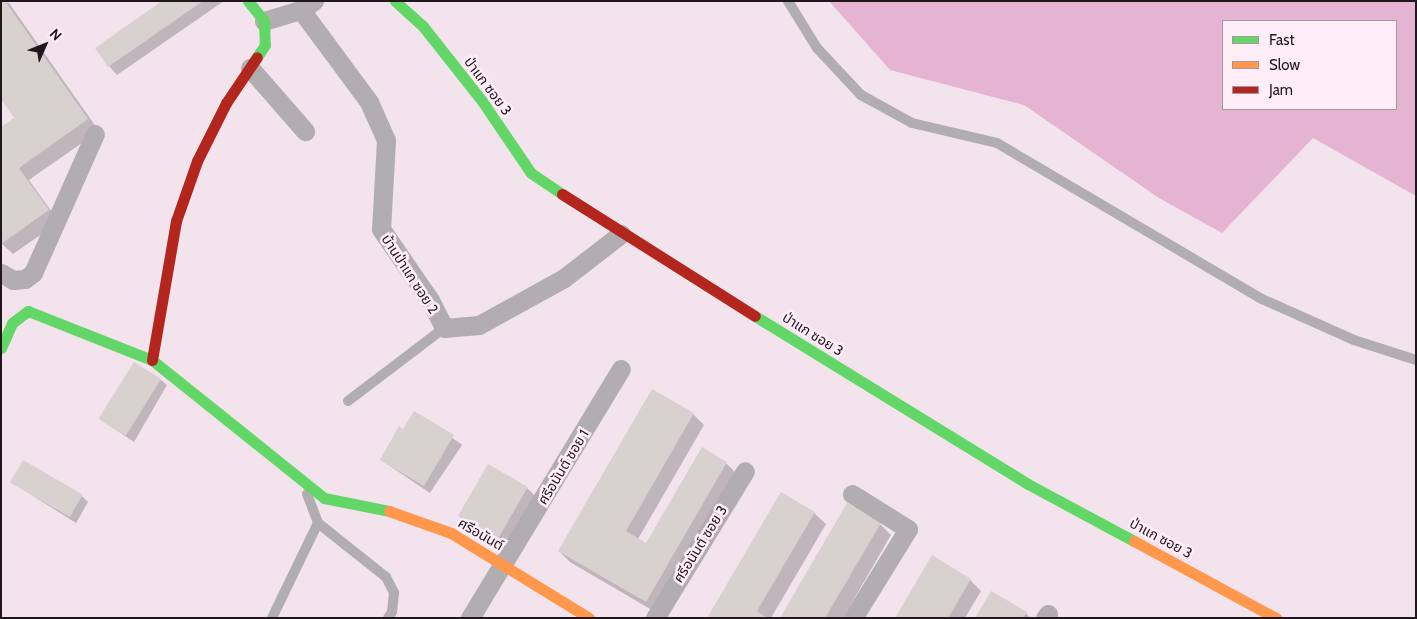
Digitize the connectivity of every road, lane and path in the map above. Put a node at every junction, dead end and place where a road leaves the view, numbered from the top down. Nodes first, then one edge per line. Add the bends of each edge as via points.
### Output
1 (248, 1) edge
2 (395, 1) edge
3 (788, 1) edge
4 (307, 6) edge
5 (264, 21) junction
6 (250, 68) junction
7 (305, 131) dead end
8 (95, 134) dead end
9 (621, 234) junction
10 (1, 274) edge
11 (444, 328) junction
12 (1, 348) edge
13 (152, 360) junction
14 (1416, 360) edge
15 (621, 369) dead end
16 (348, 402) dead end
17 (746, 471) dead end
18 (303, 484) junction
19 (852, 494) dead end
20 (318, 523) junction
21 (505, 565) junction
22 (272, 618) edge
23 (388, 618) edge
24 (470, 618) edge
25 (589, 618) edge
26 (654, 618) edge
27 (853, 618) edge
28 (1276, 618) edge

1 - 5 street
2 - 9 street, ป่าแก ซอย 3 via 422,25 482,101 531,173
3 - 14 lane via 817,48 861,95 912,123 998,143 1262,299 1354,340
4 - 5 street
4 - 11 street, บ้านป่าแก ซอย 2 via 369,102 386,140 380,229 430,300
5 - 6 street via 265,45
6 - 7 street
6 - 13 street via 226,103 197,161 179,212
8 - 10 street via 33,273 25,279 13,280
9 - 11 street, บ้านป่าแก ซอย 2 via 564,278 478,325
9 - 28 street, ป่าแก ซอย 3 via 1028,484
11 - 16 lane
12 - 13 street via 12,323 28,311
13 - 18 street, ศรีอนันต์
15 - 21 street, ศรีอนันต์ ซอย 1
17 - 26 street, ศรีอนันต์ ซอย 3
18 - 20 lane
18 - 21 street, ศรีอนันต์ via 324,498 384,509 451,533
19 - 27 street via 908,529
20 - 22 lane
20 - 23 lane via 386,577 394,592 392,612
21 - 24 street, ศรีอนันต์ ซอย 1
21 - 25 street, ศรีอนันต์

